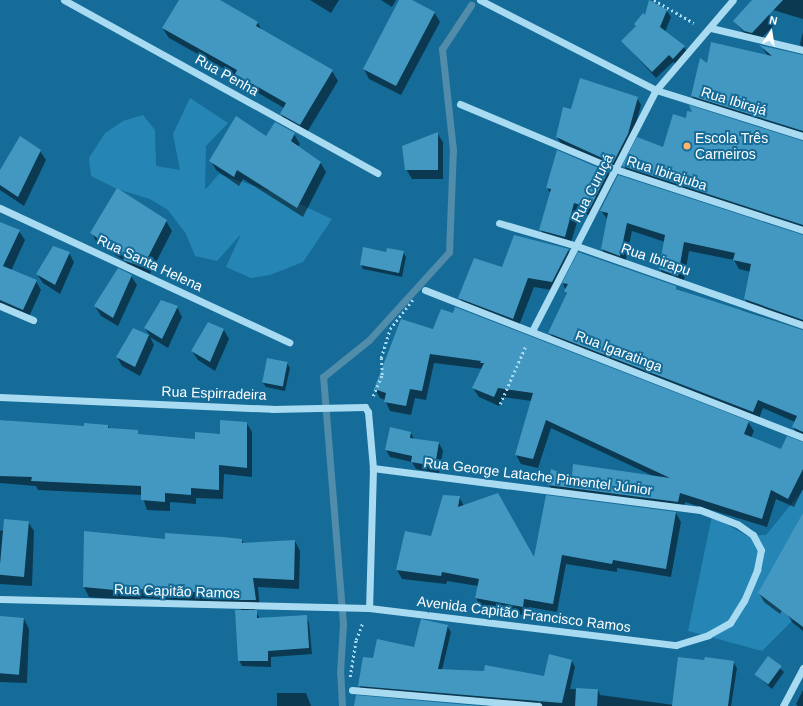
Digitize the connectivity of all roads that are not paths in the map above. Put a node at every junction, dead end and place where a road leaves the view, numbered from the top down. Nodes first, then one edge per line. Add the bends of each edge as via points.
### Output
1 (64, 0) edge
2 (480, 0) edge
3 (733, 0) edge
4 (710, 29) junction
5 (803, 50) edge
6 (656, 90) junction
7 (460, 104) dead end
8 (803, 136) edge
9 (615, 170) junction
10 (377, 173) dead end
11 (0, 208) edge
12 (499, 223) dead end
13 (803, 230) edge
14 (577, 246) junction
15 (425, 290) road end
16 (0, 306) edge
17 (32, 320) dead end
18 (803, 325) edge
19 (532, 332) junction
20 (289, 342) dead end
21 (0, 397) edge
22 (803, 437) edge
23 (373, 468) junction
24 (0, 599) edge
25 (369, 608) junction
26 (353, 609) joint
27 (676, 645) joint
28 (803, 668) edge
29 (352, 690) road end
30 (538, 706) edge
31 (783, 706) edge

1 - 10 street, Rua Penha
2 - 6 street, Rua Ibirajá
3 - 4 street, Rua Curuçá
4 - 5 street
4 - 6 street, Rua Curuçá
6 - 8 street, Rua Ibirajá
6 - 9 street, Rua Curuçá
7 - 9 street, Rua Ibirajuba
9 - 13 street, Rua Ibirajuba
9 - 14 street, Rua Curuçá
11 - 20 street, Rua Santa Helena
12 - 14 street, Rua Ibirapu
14 - 18 street, Rua Ibirapu
14 - 19 street, Rua Curuçá
15 - 19 street, Rua Igaratinga
16 - 17 street
19 - 22 street, Rua Igaratinga
21 - 23 street, Rua Espirradeira via 312,408 362,406 367,409
23 - 25 street
23 - 27 street, Rua George Latache Pimentel Júnior via 700,510 737,524 753,535 761,550 757,570 744,601 730,623 708,635
24 - 26 street, Rua Capitão Ramos
25 - 26 street, Avenida Capitão Francisco Ramos
25 - 27 street, Avenida Capitão Francisco Ramos
28 - 31 street
29 - 30 street

